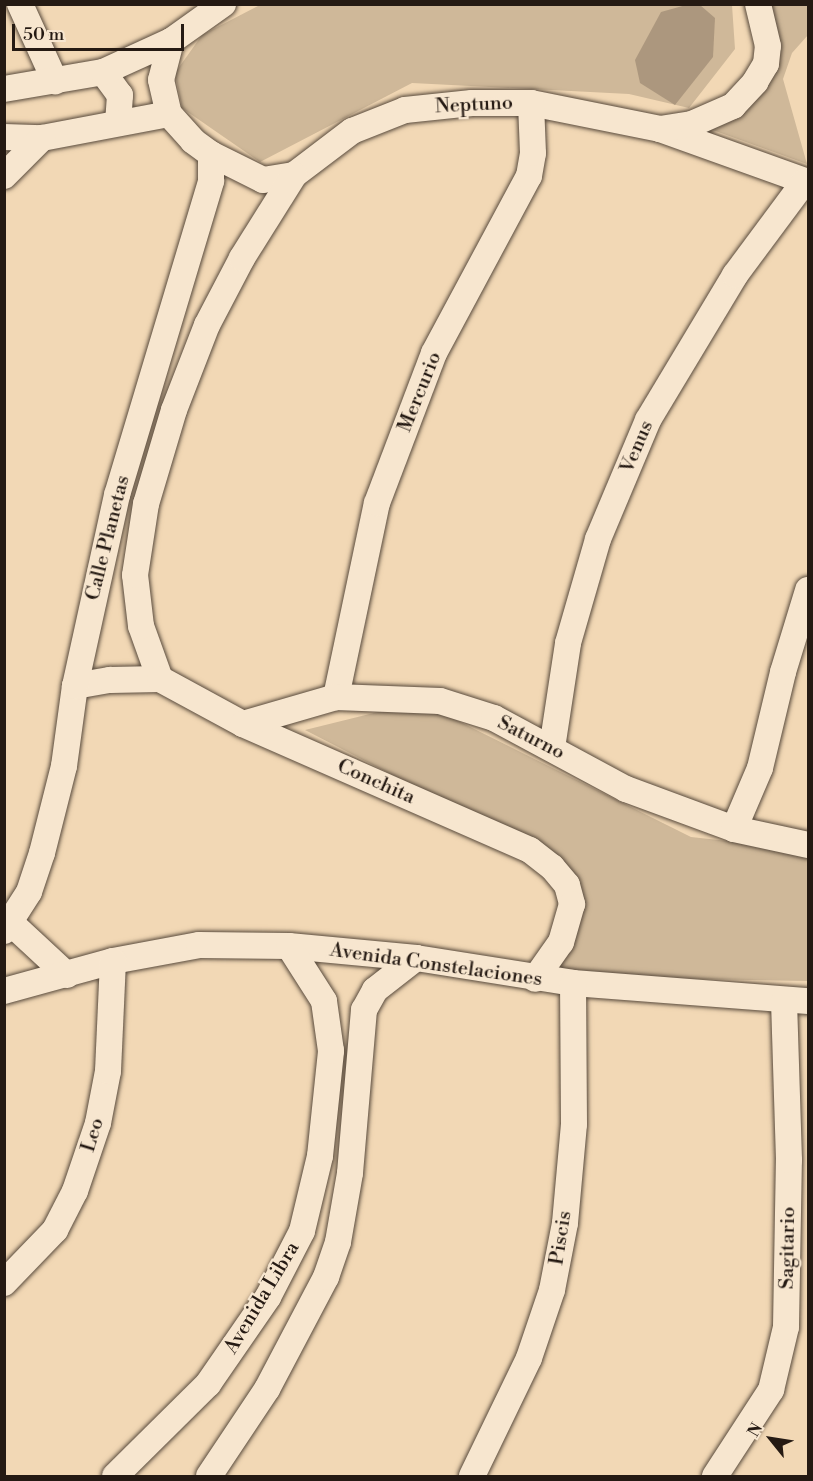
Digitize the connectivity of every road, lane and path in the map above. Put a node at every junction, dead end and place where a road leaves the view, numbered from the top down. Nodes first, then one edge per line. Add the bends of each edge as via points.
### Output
1 (20, 4) edge
2 (223, 4) edge
3 (758, 4) edge
4 (171, 41) junction
5 (103, 72) junction
6 (56, 81) junction
7 (4, 88) edge
8 (531, 103) junction
9 (169, 114) junction
10 (118, 122) junction
11 (660, 129) junction
12 (4, 137) edge
13 (42, 138) junction
14 (212, 154) junction
15 (294, 175) junction
16 (4, 176) edge
17 (806, 182) edge
18 (808, 590) edge
19 (160, 679) junction
20 (75, 686) junction
21 (336, 697) junction
22 (243, 724) junction
23 (552, 748) junction
24 (735, 829) junction
25 (808, 845) edge
26 (8, 928) edge
27 (289, 946) junction
28 (417, 958) junction
29 (112, 961) junction
30 (67, 975) junction
31 (535, 979) junction
32 (573, 983) junction
33 (4, 991) edge
34 (796, 1001) edge
35 (4, 1283) edge
36 (121, 1475) edge
37 (209, 1476) edge
38 (472, 1476) edge
39 (715, 1476) edge

1 - 6 street
2 - 4 street
3 - 11 street via 768,45 765,64 755,82 733,106 692,124
4 - 5 street
4 - 9 street via 160,80
5 - 6 street
5 - 10 street via 120,95
6 - 7 street
8 - 11 street, Neptuno
8 - 15 street, Neptuno via 472,103 405,110 352,131
8 - 21 street, Mercurio via 533,153 529,176 434,353 376,503
9 - 10 street
9 - 14 street, Neptuno via 193,141
10 - 13 street
11 - 17 street, Neptuno
12 - 13 street
13 - 16 street
14 - 15 street, Neptuno via 263,180
14 - 20 street, Calle Planetas via 211,181 117,495
15 - 19 street, Calle Planetas via 242,258 207,325 174,410 146,504 135,575 141,626
17 - 23 street, Venus via 735,275 648,420 598,539 571,631
18 - 24 street via 760,768
19 - 20 street, Conchita via 110,680
19 - 22 street, Conchita
20 - 26 street, Calle Planetas via 64,766 42,853 29,892
21 - 22 street, Saturno
21 - 23 street, Saturno via 440,701 494,718
22 - 31 street, Conchita via 530,849 552,867 567,885 572,904 570,922
23 - 24 street, Saturno via 626,789
24 - 25 street, Saturno
26 - 30 street
27 - 28 street, Avenida Constelaciones
27 - 29 street, Avenida Constelaciones via 199,945
27 - 36 street, Avenida Libra via 324,1001 331,1051 323,1138 302,1230 287,1264 237,1345 208,1384
28 - 31 street, Avenida Constelaciones
28 - 37 street, Avenida Libra via 375,990 364,1010 350,1173 338,1242 326,1277 267,1389
29 - 30 street, Avenida Constelaciones
29 - 35 street, Leo via 108,1071 98,1123 75,1191 55,1230
30 - 33 street, Avenida Constelaciones
31 - 32 street, Avenida Constelaciones
32 - 34 street, Avenida Constelaciones
32 - 38 street, Piscis via 574,1124 565,1223 552,1290 529,1358
34 - 39 street, Sagitario via 786,1327 771,1390

